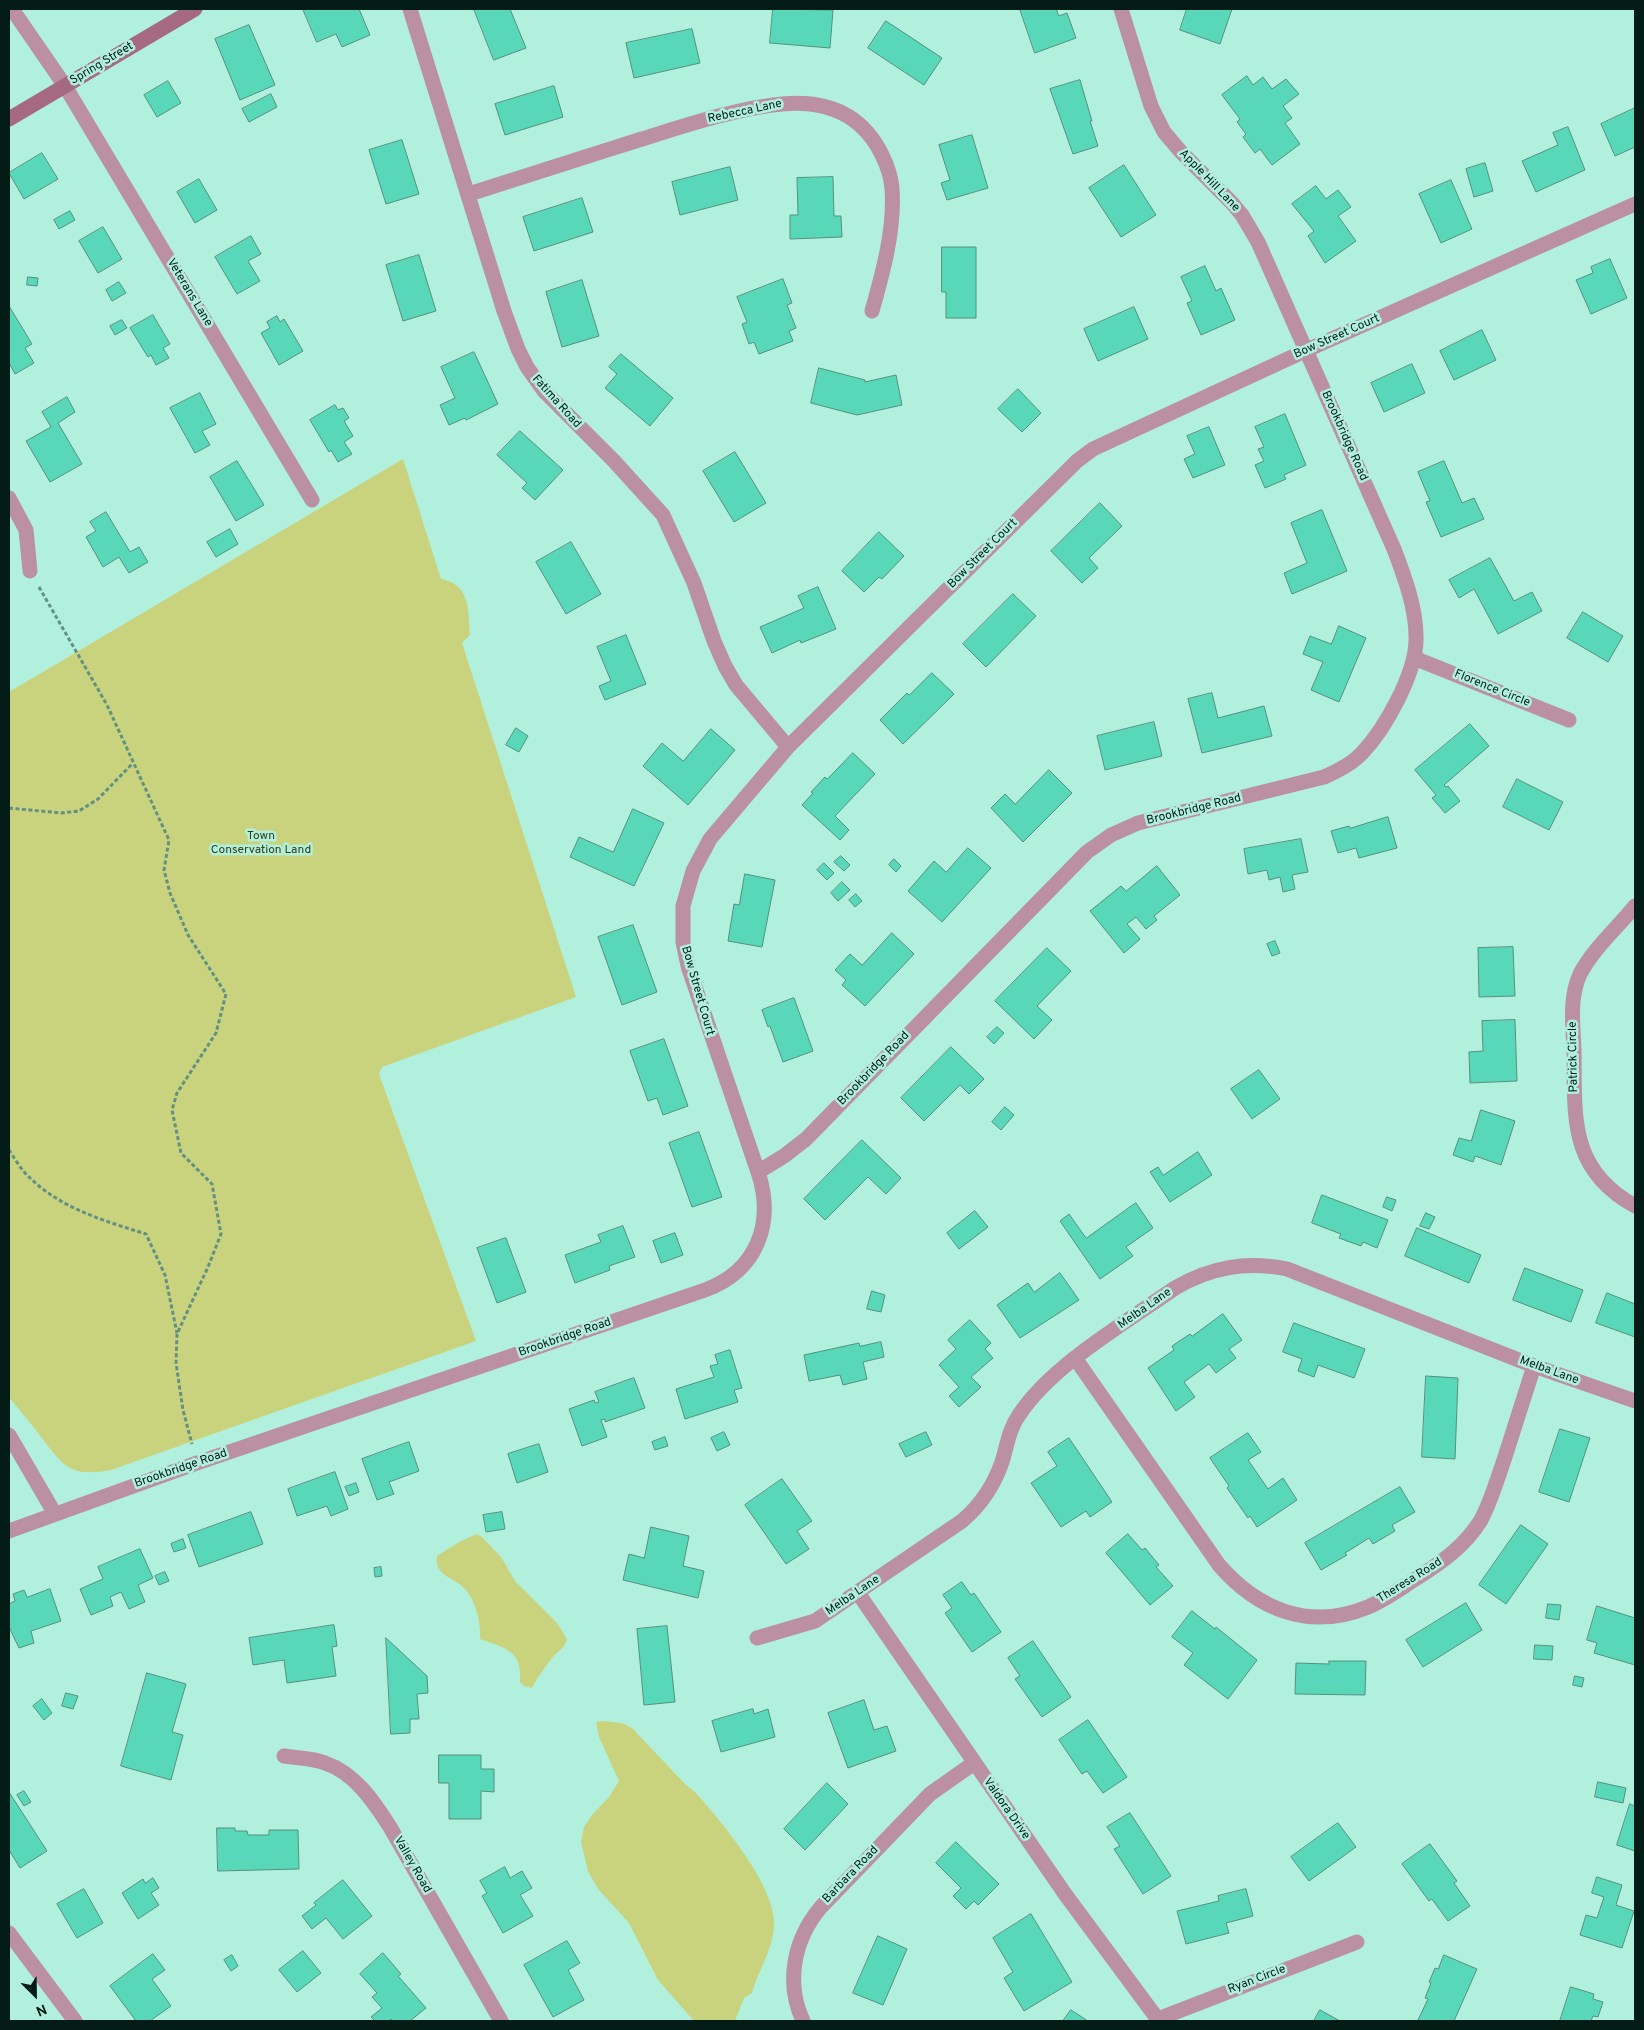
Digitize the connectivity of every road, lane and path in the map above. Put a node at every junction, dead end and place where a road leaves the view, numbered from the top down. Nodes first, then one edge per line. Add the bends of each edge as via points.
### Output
1 (12, 9) edge
2 (195, 9) edge
3 (410, 9) edge
4 (1121, 9) edge
5 (65, 86) junction
6 (9, 119) edge
7 (468, 194) junction
8 (1635, 204) edge
9 (872, 311) dead end
10 (1307, 350) junction
11 (9, 498) edge
12 (312, 500) dead end
13 (30, 571) joint
14 (1414, 658) junction
15 (1569, 720) dead end
16 (788, 747) junction
17 (133, 763) junction
18 (9, 808) edge
19 (1635, 906) edge
20 (9, 1150) edge
21 (758, 1172) junction
22 (1635, 1206) edge
23 (177, 1334) junction
24 (1075, 1358) junction
25 (1534, 1366) junction
26 (1635, 1401) edge
27 (9, 1435) edge
28 (197, 1462) junction
29 (55, 1514) junction
30 (9, 1531) edge
31 (858, 1593) junction
32 (758, 1638) dead end
33 (284, 1756) dead end
34 (974, 1763) junction
35 (9, 1933) edge
36 (1357, 1942) dead end
37 (1158, 2020) edge
38 (75, 2021) edge
39 (500, 2021) edge
40 (803, 2021) edge

1 - 5 street, Veterans Lane
2 - 5 main road, Spring Street
3 - 7 street, Fatima Road
4 - 10 street, Apple Hill Lane via 1151,106 1161,127 1232,203 1251,229
5 - 6 main road, Spring Street
5 - 12 street, Veterans Lane
7 - 9 street, Rebecca Lane via 682,126 754,108 798,103 826,107 860,124 879,150 889,173 892,210 883,275
7 - 16 street, Fatima Road via 504,312 527,367 544,391 663,515 694,583 725,666 736,685
8 - 10 street, Bow Street Court
10 - 14 street, Brookbridge Road via 1404,576 1415,618
10 - 16 street, Bow Street Court via 1111,439 1085,455
11 - 13 street via 26,530
13 - 17 path via 107,705
14 - 15 street, Florence Circle
14 - 21 street, Brookbridge Road via 1391,711 1374,739 1361,754 1339,770 1305,783 1138,823 1087,852 806,1139
16 - 21 street, Bow Street Court via 703,849 688,882 682,918 688,966
17 - 18 path via 98,799 78,811 61,813
17 - 23 path via 169,840 164,870 170,893 188,935 226,994 216,1033 176,1093 172,1110 181,1153 212,1184 220,1234
19 - 22 street, Patrick Circle via 1587,963 1573,996 1575,1113 1580,1141 1600,1179
20 - 23 path via 29,1178 68,1206 146,1234 165,1275
21 - 28 street, Brookbridge Road via 765,1208 760,1237 741,1268 718,1285
23 - 28 path via 176,1363 180,1391
24 - 25 street, Melba Lane via 1188,1281 1229,1266 1258,1265 1301,1274
24 - 25 street, Theresa Road via 1233,1581 1266,1605 1286,1612 1328,1617 1348,1614 1387,1598 1450,1555 1471,1534 1487,1508
24 - 31 street, Melba Lane via 1044,1385 1019,1414 997,1474 972,1513
25 - 26 street, Melba Lane
27 - 29 street
28 - 29 street, Brookbridge Road
29 - 30 street, Brookbridge Road
31 - 32 street, Melba Lane via 815,1621
31 - 34 street, Valdora Drive
33 - 39 street, Valley Road via 335,1766 357,1783 375,1804
34 - 37 street, Valdora Drive
34 - 40 street, Barbara Road via 930,1794 810,1921 798,1946 794,1973 796,2000
35 - 38 street
36 - 37 street, Ryan Circle

